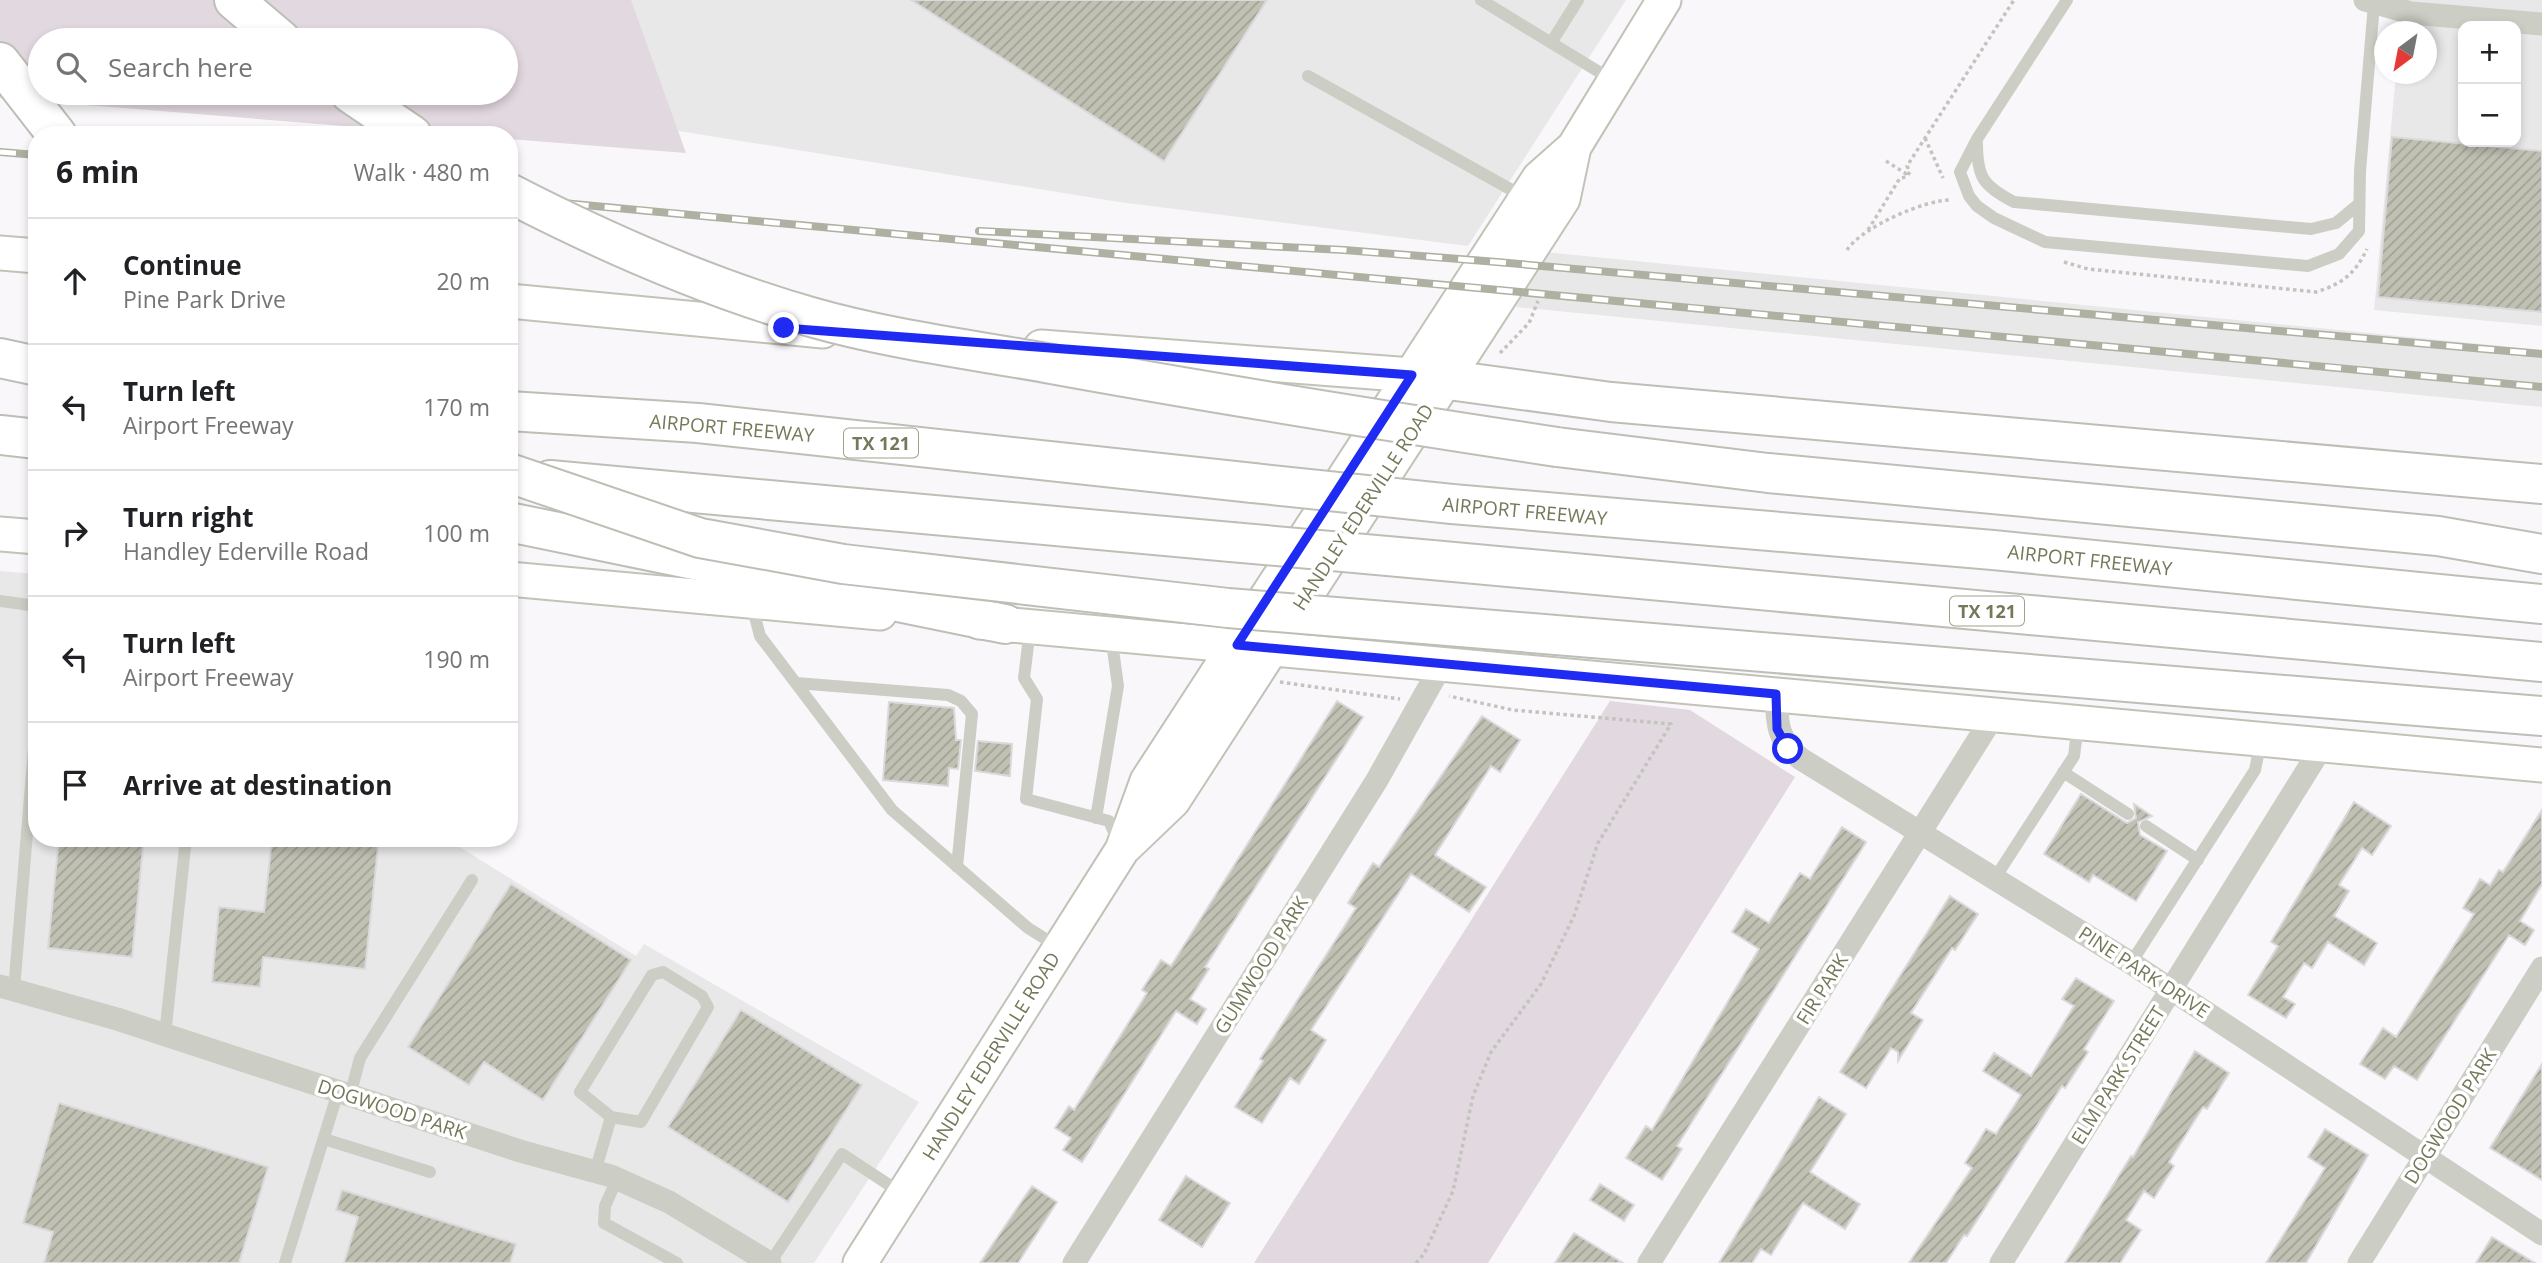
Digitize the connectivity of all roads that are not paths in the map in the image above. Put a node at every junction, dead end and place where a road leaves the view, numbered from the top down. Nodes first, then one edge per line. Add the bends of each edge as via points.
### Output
1 (234, 0) edge
2 (1481, 0) edge
3 (1578, 0) edge
4 (1664, 0) edge
5 (2067, 0) edge
6 (2370, 2) edge
7 (2542, 24) edge
8 (267, 28) edge
9 (1551, 43) junction
10 (0, 62) edge
11 (1308, 76) dead end
12 (1614, 81) junction
13 (28, 98) edge
14 (34, 105) edge
15 (368, 105) edge
16 (50, 126) edge
17 (399, 126) edge
18 (1977, 139) junction
19 (1574, 147) junction
20 (518, 198) edge
21 (1526, 198) junction
22 (2359, 204) junction
23 (0, 253) edge
24 (28, 255) edge
25 (518, 302) edge
26 (0, 358) edge
27 (28, 364) edge
28 (0, 374) edge
29 (28, 377) edge
30 (1429, 377) junction
31 (518, 412) edge
32 (0, 435) edge
33 (28, 438) edge
34 (518, 476) edge
35 (518, 478) edge
36 (2542, 484) edge
37 (518, 524) edge
38 (0, 534) edge
39 (28, 536) edge
40 (2542, 554) edge
41 (518, 580) edge
42 (0, 601) edge
43 (752, 601) junction
44 (2542, 604) edge
45 (28, 605) edge
46 (1018, 626) junction
47 (1111, 634) junction
48 (1237, 645) junction
49 (1263, 661) junction
50 (2542, 662) edge
51 (1442, 664) junction
52 (796, 683) junction
53 (1776, 694) junction
54 (1994, 715) junction
55 (2542, 716) edge
56 (2078, 722) junction
57 (2261, 739) junction
58 (2322, 745) junction
59 (2542, 765) edge
60 (2063, 772) junction
61 (28, 795) edge
62 (2128, 814) dead end
63 (1096, 818) junction
64 (2146, 825) dead end
65 (1921, 834) junction
66 (185, 847) edge
67 (1122, 850) junction
68 (2198, 860) junction
69 (957, 867) junction
70 (1995, 878) junction
71 (472, 880) dead end
72 (1060, 948) junction
73 (2131, 963) junction
74 (2542, 968) edge
75 (7, 988) edge
76 (2172, 989) junction
77 (165, 1035) junction
78 (344, 1094) junction
79 (611, 1117) junction
80 (324, 1139) junction
81 (2425, 1157) junction
82 (430, 1172) dead end
83 (606, 1175) junction
84 (904, 1194) junction
85 (2542, 1234) edge
86 (285, 1263) edge
87 (677, 1263) edge
88 (770, 1263) edge
89 (860, 1263) edge
90 (1074, 1263) edge
91 (1649, 1263) edge
92 (2001, 1263) edge
93 (2358, 1263) edge

1 - 8 highway
2 - 9 lane
3 - 9 lane
4 - 12 main road, HANDLEY EDERVILLE ROAD
5 - 18 lane
6 - 7 street via 2412,13
6 - 22 lane
9 - 12 lane
10 - 13 highway
11 - 21 lane
12 - 19 main road, HANDLEY EDERVILLE ROAD
14 - 16 highway
15 - 17 highway
18 - 22 lane via 1977,169 1989,187 2014,202 2311,229 2336,223
18 - 22 lane via 1960,172 1969,196 1994,218 2045,242 2308,265 2339,254 2356,238
19 - 21 main road, HANDLEY EDERVILLE ROAD via 1539,178
19 - 30 main road, HANDLEY EDERVILLE ROAD via 1563,199
20 - 40 highway, bridge via 685,274 810,317 874,333 1228,397 1557,447 1768,472 2438,536
21 - 30 main road, HANDLEY EDERVILLE ROAD
23 - 24 main road
25 - 30 main road via 784,328
26 - 27 highway
28 - 29 highway
30 - 36 highway via 1611,402
30 - 48 main road, HANDLEY EDERVILLE ROAD
30 - 49 main road, HANDLEY EDERVILLE ROAD
31 - 44 highway, AIRPORT FREEWAY / TX 121, bridge via 698,423 1452,504 1993,550
32 - 33 highway
34 - 50 highway, TX 121, bridge
35 - 55 highway, bridge via 700,538 843,564 1255,611
37 - 46 highway
38 - 39 main road
41 - 43 main road
42 - 45 lane
43 - 46 main road
43 - 52 lane via 760,636
46 - 47 main road
46 - 63 lane via 1024,678 1037,699 1026,799
47 - 48 main road
47 - 63 lane via 1118,686
48 - 49 main road
48 - 67 main road, HANDLEY EDERVILLE ROAD via 1147,782
49 - 51 main road
49 - 67 main road, HANDLEY EDERVILLE ROAD via 1173,802
51 - 53 main road
51 - 90 street, GUMWOOD PARK via 1369,792
52 - 69 lane via 892,810
52 - 69 lane via 948,695 961,701 972,714
53 - 54 main road
53 - 65 street, PINE PARK DRIVE via 1777,729 1788,749
54 - 56 main road
54 - 65 street, FIR PARK
56 - 57 main road
56 - 60 lane via 2074,756
57 - 58 main road
57 - 68 lane via 2255,770
58 - 59 main road
58 - 76 street, ELM PARK STREET
60 - 62 lane
60 - 70 lane
61 - 75 lane
63 - 67 lane via 1110,821
64 - 68 lane
65 - 70 street, PINE PARK DRIVE
65 - 91 street, FIR PARK
66 - 77 lane
67 - 72 main road, HANDLEY EDERVILLE ROAD
68 - 73 lane
69 - 72 lane via 1028,928
70 - 73 street, PINE PARK DRIVE
71 - 78 lane via 360,1058
72 - 84 main road, HANDLEY EDERVILLE ROAD
73 - 76 street, PINE PARK DRIVE
74 - 81 street, DOGWOOD PARK
75 - 77 street, DOGWOOD PARK
76 - 81 street, PINE PARK DRIVE
76 - 92 street, ELM PARK STREET
77 - 78 street, DOGWOOD PARK
78 - 80 lane
78 - 83 street, DOGWOOD PARK
79 - 79 lane via 580,1092 652,975 663,972 702,996 708,1007 641,1122
79 - 83 lane
80 - 82 lane
80 - 86 lane
81 - 85 street, PINE PARK DRIVE
81 - 93 street, DOGWOOD PARK
83 - 87 lane via 604,1223
83 - 88 street, DOGWOOD PARK via 669,1202
84 - 88 lane via 842,1154
84 - 89 main road, HANDLEY EDERVILLE ROAD

